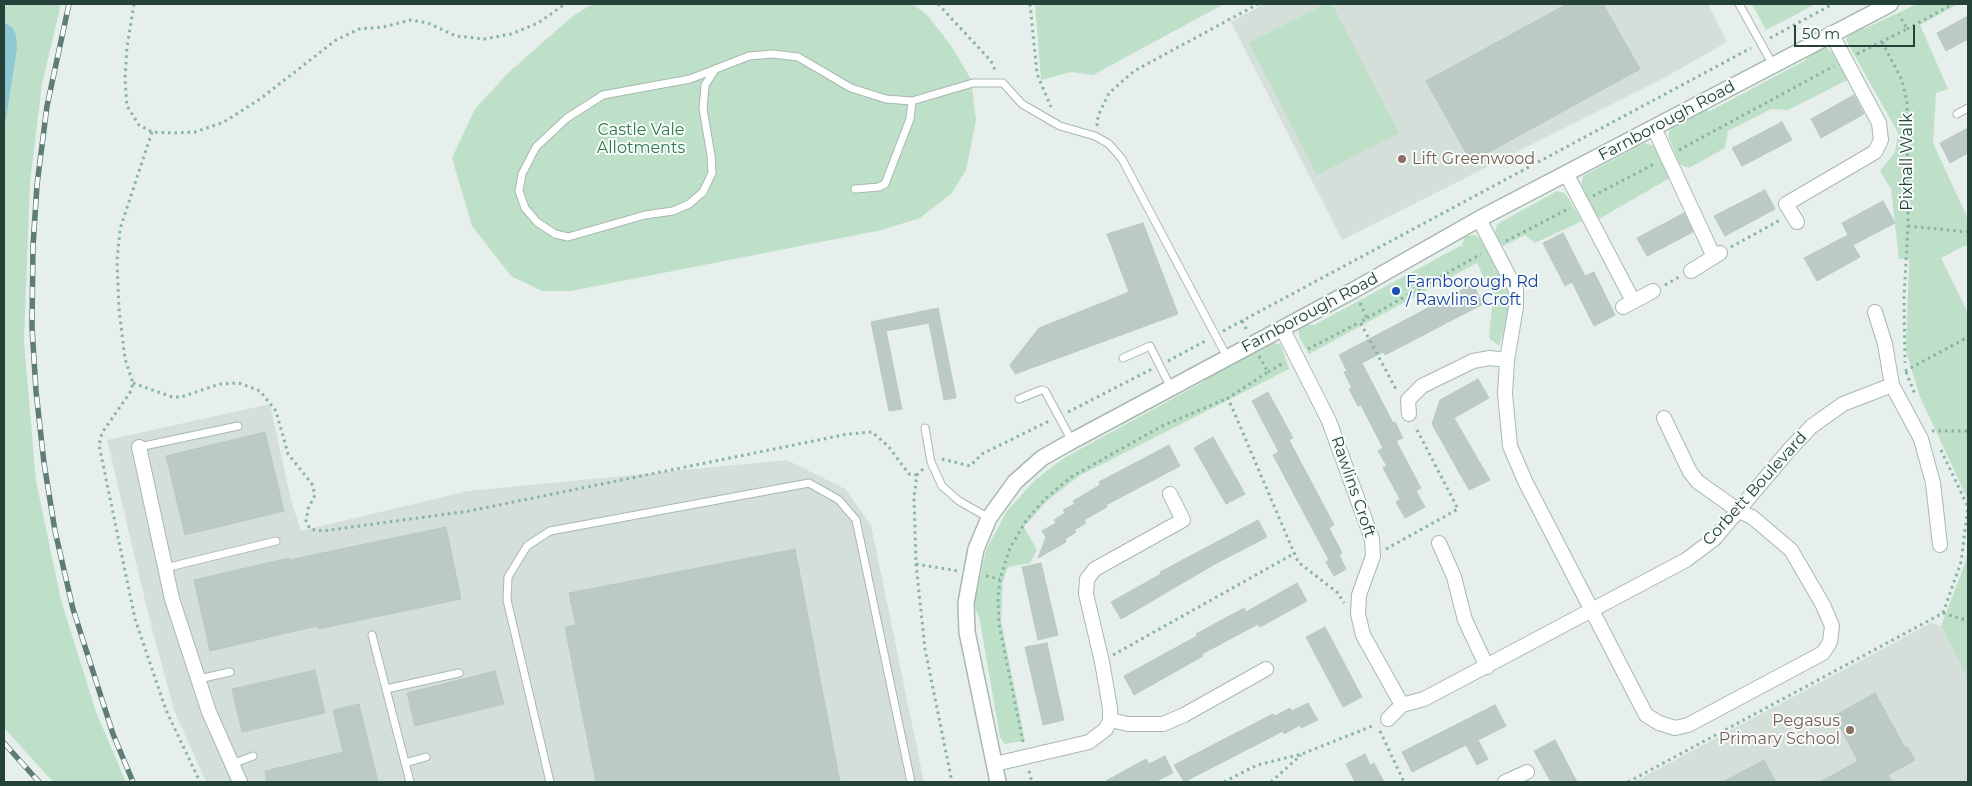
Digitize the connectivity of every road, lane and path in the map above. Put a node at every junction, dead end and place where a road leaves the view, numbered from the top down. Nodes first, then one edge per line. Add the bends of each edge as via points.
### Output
1 (134, 4) edge
2 (565, 4) edge
3 (938, 4) edge
4 (1030, 4) edge
5 (1258, 4) edge
6 (1739, 4) edge
7 (1833, 4) edge
8 (1953, 4) edge
9 (1893, 8) edge
10 (1907, 29) junction
11 (1831, 33) junction
12 (1882, 42) junction
13 (1760, 43) junction
14 (1844, 60) junction
15 (1773, 65) junction
16 (714, 71) junction
17 (1002, 84) junction
18 (912, 101) junction
19 (1968, 108) edge
20 (1956, 114) dead end
21 (1054, 122) junction
22 (1654, 128) junction
23 (152, 132) junction
24 (1095, 136) junction
25 (1668, 156) junction
26 (1567, 175) junction
27 (855, 189) dead end
28 (1581, 203) junction
29 (1794, 218) joint
30 (1479, 219) junction
31 (1908, 226) junction
32 (1968, 232) edge
33 (1493, 247) junction
34 (1717, 255) junction
35 (1691, 271) joint
36 (1354, 290) junction
37 (1653, 290) joint
38 (1875, 312) dead end
39 (1367, 318) junction
40 (1242, 321) junction
41 (1360, 322) junction
42 (1282, 328) junction
43 (1216, 335) junction
44 (1968, 337) edge
45 (1253, 344) junction
46 (1296, 355) junction
47 (1227, 357) junction
48 (1123, 358) dead end
49 (1507, 360) junction
50 (1160, 365) junction
51 (1905, 371) junction
52 (1268, 372) junction
53 (133, 383) junction
54 (1892, 385) junction
55 (1171, 388) junction
56 (1917, 397) dead end
57 (1228, 398) junction
58 (1018, 399) dead end
59 (1409, 414) junction
60 (1058, 417) junction
61 (1664, 418) dead end
62 (1928, 422) dead end
63 (238, 426) dead end
64 (925, 428) dead end
65 (1932, 431) junction
66 (1968, 432) edge
67 (1936, 439) dead end
68 (1072, 441) junction
69 (139, 447) joint
70 (1940, 448) dead end
71 (932, 462) junction
72 (917, 475) junction
73 (1170, 494) dead end
74 (1968, 506) edge
75 (1739, 511) junction
76 (989, 518) junction
77 (276, 541) dead end
78 (1439, 543) dead end
79 (1940, 544) dead end
80 (1295, 553) junction
81 (1372, 556) junction
82 (165, 568) junction
83 (1345, 608) dead end
84 (1594, 611) junction
85 (1943, 613) junction
86 (1968, 622) edge
87 (372, 635) dead end
88 (1102, 662) junction
89 (1487, 667) junction
90 (1266, 669) dead end
91 (230, 672) dead end
92 (459, 673) dead end
93 (199, 680) junction
94 (386, 689) junction
95 (1402, 705) junction
96 (1110, 720) junction
97 (1379, 721) junction
98 (1302, 754) junction
99 (1026, 755) junction
100 (253, 756) dead end
101 (426, 757) dead end
102 (405, 763) junction
103 (232, 764) junction
104 (995, 764) junction
105 (1527, 772) dead end
106 (200, 782) edge
107 (240, 782) edge
108 (410, 782) edge
109 (550, 782) edge
110 (911, 782) edge
111 (952, 782) edge
112 (998, 782) edge
113 (1032, 782) edge
114 (1224, 782) edge
115 (1271, 782) edge
116 (1404, 782) edge
117 (1505, 782) edge
118 (1628, 782) edge

1 - 23 path via 127,47 127,106 139,124
2 - 23 path via 538,23 511,34 485,39 456,36 428,23 411,20 358,29 336,40 260,99 224,122 195,132
3 - 17 path via 991,61
4 - 21 path via 1037,74
5 - 24 path via 1134,71 1109,93 1098,116
6 - 13 lane
7 - 13 path
8 - 10 path
9 - 10 path
9 - 11 street, Farnborough Road
10 - 12 path
11 - 14 street, Pixhall Walk
11 - 15 street, Farnborough Road
12 - 14 path
12 - 31 path, Pixhall Walk via 1902,80 1907,102
13 - 15 lane
13 - 40 path
14 - 25 path
14 - 29 street, Pixhall Walk via 1878,123 1881,140 1875,152 1786,204
15 - 22 street, Farnborough Road
16 - 16 lane via 690,79 603,95 567,118 536,147 522,174 520,191 525,208 537,222 555,234 568,237 689,204 703,192 712,173 703,109 705,85
16 - 18 lane via 749,56 798,57 851,88 886,99
17 - 18 lane via 973,83
17 - 21 lane via 1022,104
18 - 27 lane via 910,119 885,184
19 - 20 lane
21 - 24 lane
22 - 25 street
22 - 26 street, Farnborough Road
23 - 53 path via 120,229 119,309 124,359
24 - 43 lane via 1109,144 1122,159
25 - 28 path
25 - 34 street
26 - 28 street
26 - 30 street, Farnborough Road
28 - 33 path
28 - 37 street via 1628,304
29 - 34 path
30 - 33 street
30 - 36 street, Farnborough Road
31 - 32 path, Pixhall Walk
31 - 51 path via 1904,297
33 - 39 path
33 - 49 street via 1516,290
34 - 35 street
35 - 37 path
36 - 39 path
36 - 42 street, Farnborough Road
38 - 54 street
39 - 41 path
40 - 43 path
40 - 45 path
41 - 46 path
41 - 59 path
42 - 45 street, Farnborough Road
42 - 46 street, Rawlins Croft
43 - 47 lane
43 - 50 path
44 - 51 path
45 - 47 street, Farnborough Road
45 - 52 path
46 - 52 path
46 - 81 street, Rawlins Croft via 1330,422 1369,528
47 - 55 street, Farnborough Road
48 - 50 lane via 1150,346
49 - 59 street via 1473,361 1422,386 1408,400
49 - 84 street via 1506,421 1510,446 1522,463 1525,481
50 - 55 lane
50 - 60 path
51 - 56 path
52 - 57 path
53 - 72 path via 172,397 220,384 239,383 260,391 276,411 288,454 312,484 315,495 306,521 310,529 323,531 469,511 848,434 872,432 888,446 909,474
53 - 106 path via 131,391 102,433 99,445 101,460 135,618 166,710
54 - 75 street, Corbett Boulevard via 1843,404 1812,426
54 - 79 street via 1921,439 1933,484
55 - 68 street, Farnborough Road
57 - 80 path
57 - 99 path via 1162,426 1070,477 1027,519 1010,548 1000,579 999,624
58 - 60 lane via 1045,391
59 - 81 path via 1458,509
60 - 68 lane
60 - 71 path via 982,454 970,466 941,459
61 - 75 street via 1698,482
62 - 65 path
63 - 69 lane
64 - 71 lane
65 - 66 path
65 - 67 path
68 - 76 street, Farnborough Road via 1042,458 1014,482
69 - 82 street
70 - 74 path
71 - 72 path
71 - 76 lane via 942,486 959,501
72 - 111 path via 914,497 916,564 925,649
73 - 88 street via 1183,520 1095,569 1087,579 1086,594
74 - 85 path via 1961,562
75 - 84 street, Corbett Boulevard via 1714,539 1686,560
75 - 84 street via 1752,517 1791,550 1832,626 1830,642 1823,653 1688,725 1675,728 1646,714
76 - 104 street, Farnborough Road via 976,549 966,603 967,632
77 - 82 lane
78 - 89 street via 1454,577 1465,620
80 - 83 path via 1298,562 1338,593
80 - 88 path
81 - 95 street, Rawlins Croft via 1359,595 1358,614 1364,635
82 - 93 street
84 - 89 street, Corbett Boulevard
85 - 86 path
85 - 118 path
87 - 94 lane
88 - 96 street
89 - 95 street, Corbett Boulevard via 1424,699
90 - 96 street via 1163,724 1128,724
91 - 93 lane
92 - 94 lane
93 - 103 street
94 - 102 lane
95 - 97 street
96 - 99 street via 1106,729 1089,742
97 - 98 path
97 - 116 path
98 - 114 path via 1257,765
98 - 115 path
99 - 104 street
99 - 113 path
100 - 103 lane
101 - 102 lane
102 - 108 lane
103 - 107 street
104 - 112 street, Farnborough Road
105 - 117 street
109 - 110 lane via 507,600 508,577 527,546 550,531 809,483 839,500 856,520

